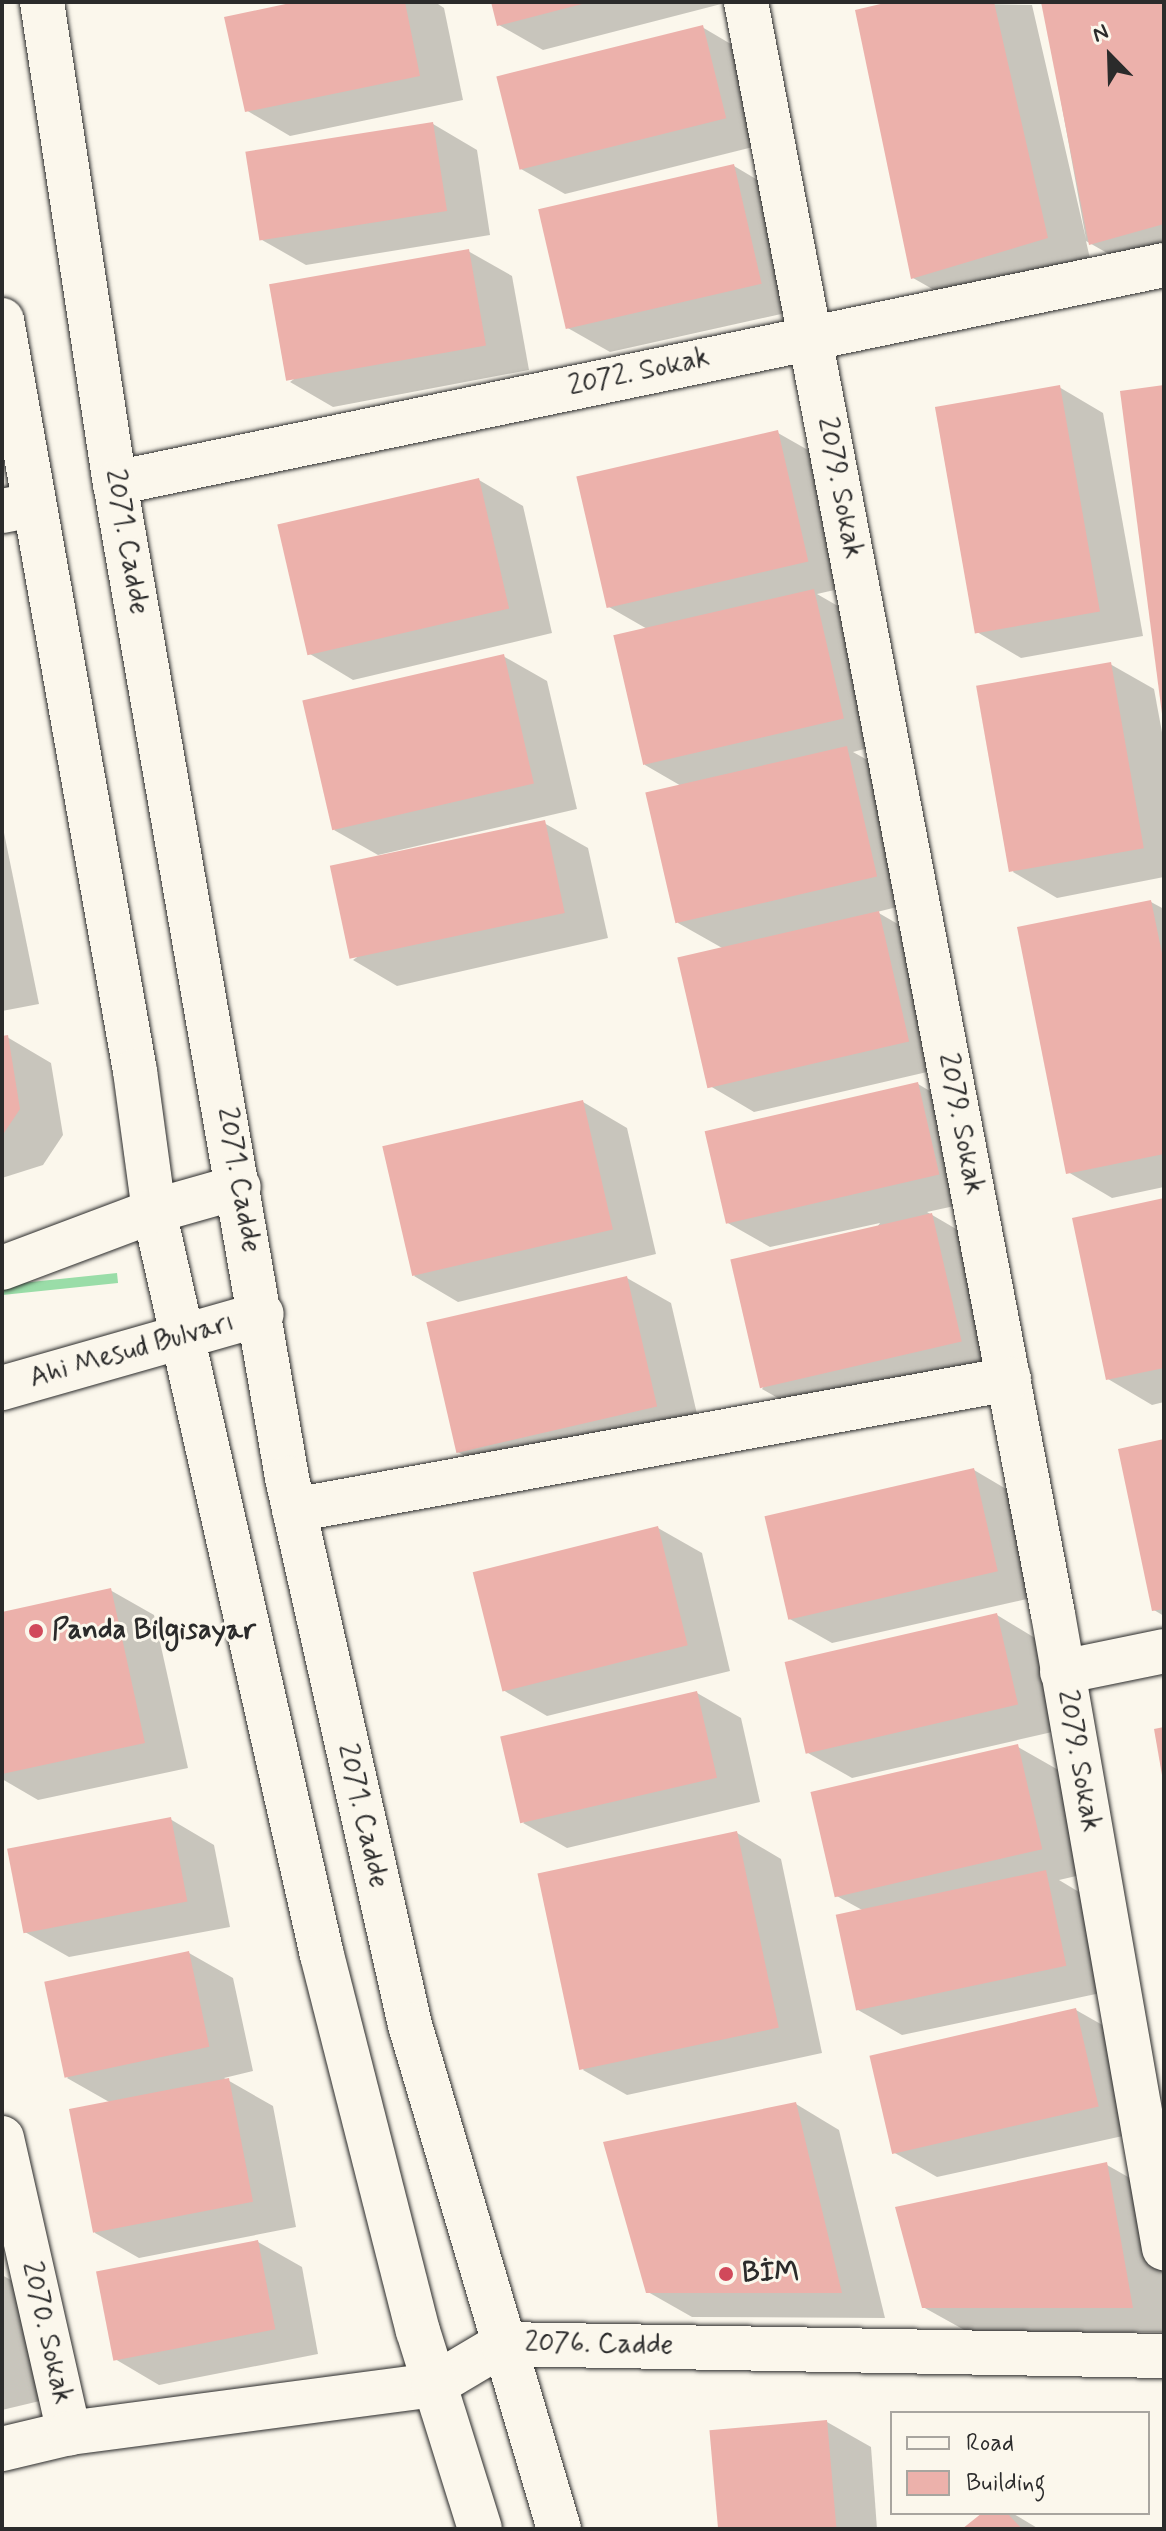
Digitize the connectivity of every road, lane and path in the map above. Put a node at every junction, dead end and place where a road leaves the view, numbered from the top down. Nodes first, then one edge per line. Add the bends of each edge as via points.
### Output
1 (42, 2) edge
2 (746, 2) edge
3 (1164, 265) edge
4 (2, 320) edge
5 (810, 338) junction
6 (115, 483) junction
7 (18, 508) edge
8 (239, 1187) junction
9 (154, 1211) junction
10 (2, 1268) edge
11 (262, 1314) junction
12 (183, 1333) junction
13 (1009, 1379) junction
14 (2, 1388) edge
15 (294, 1510) junction
16 (1164, 1651) edge
17 (1062, 1672) junction
18 (2, 2138) edge
19 (1164, 2248) edge
20 (503, 2344) junction
21 (1164, 2356) edge
22 (434, 2385) junction
23 (69, 2433) junction
24 (2, 2449) edge
25 (480, 2529) edge
26 (559, 2529) edge

1 - 6 street, 2071. Cadde
2 - 5 street, 2079. Sokak
3 - 5 street, 2072. Sokak
4 - 7 street
5 - 6 street, 2072. Sokak
5 - 13 street, 2079. Sokak
6 - 8 street, 2071. Cadde
7 - 9 street via 135,1071
8 - 9 street
8 - 11 street, 2071. Cadde
9 - 10 street
9 - 12 street
11 - 12 street, Ahi Mesud Bulvarı
11 - 15 street, 2071. Cadde
12 - 14 street, Ahi Mesud Bulvarı
12 - 22 street via 322,1955
13 - 15 street
13 - 17 street, 2079. Sokak
15 - 20 street, 2071. Cadde via 410,2025
16 - 17 street
17 - 19 street, 2079. Sokak
18 - 23 street, 2070. Sokak
20 - 21 street, 2076. Cadde
20 - 22 street, 2076. Cadde
20 - 26 street, 2071. Cadde
22 - 23 street, 2076. Cadde
22 - 25 street
23 - 24 street, 2076. Cadde

